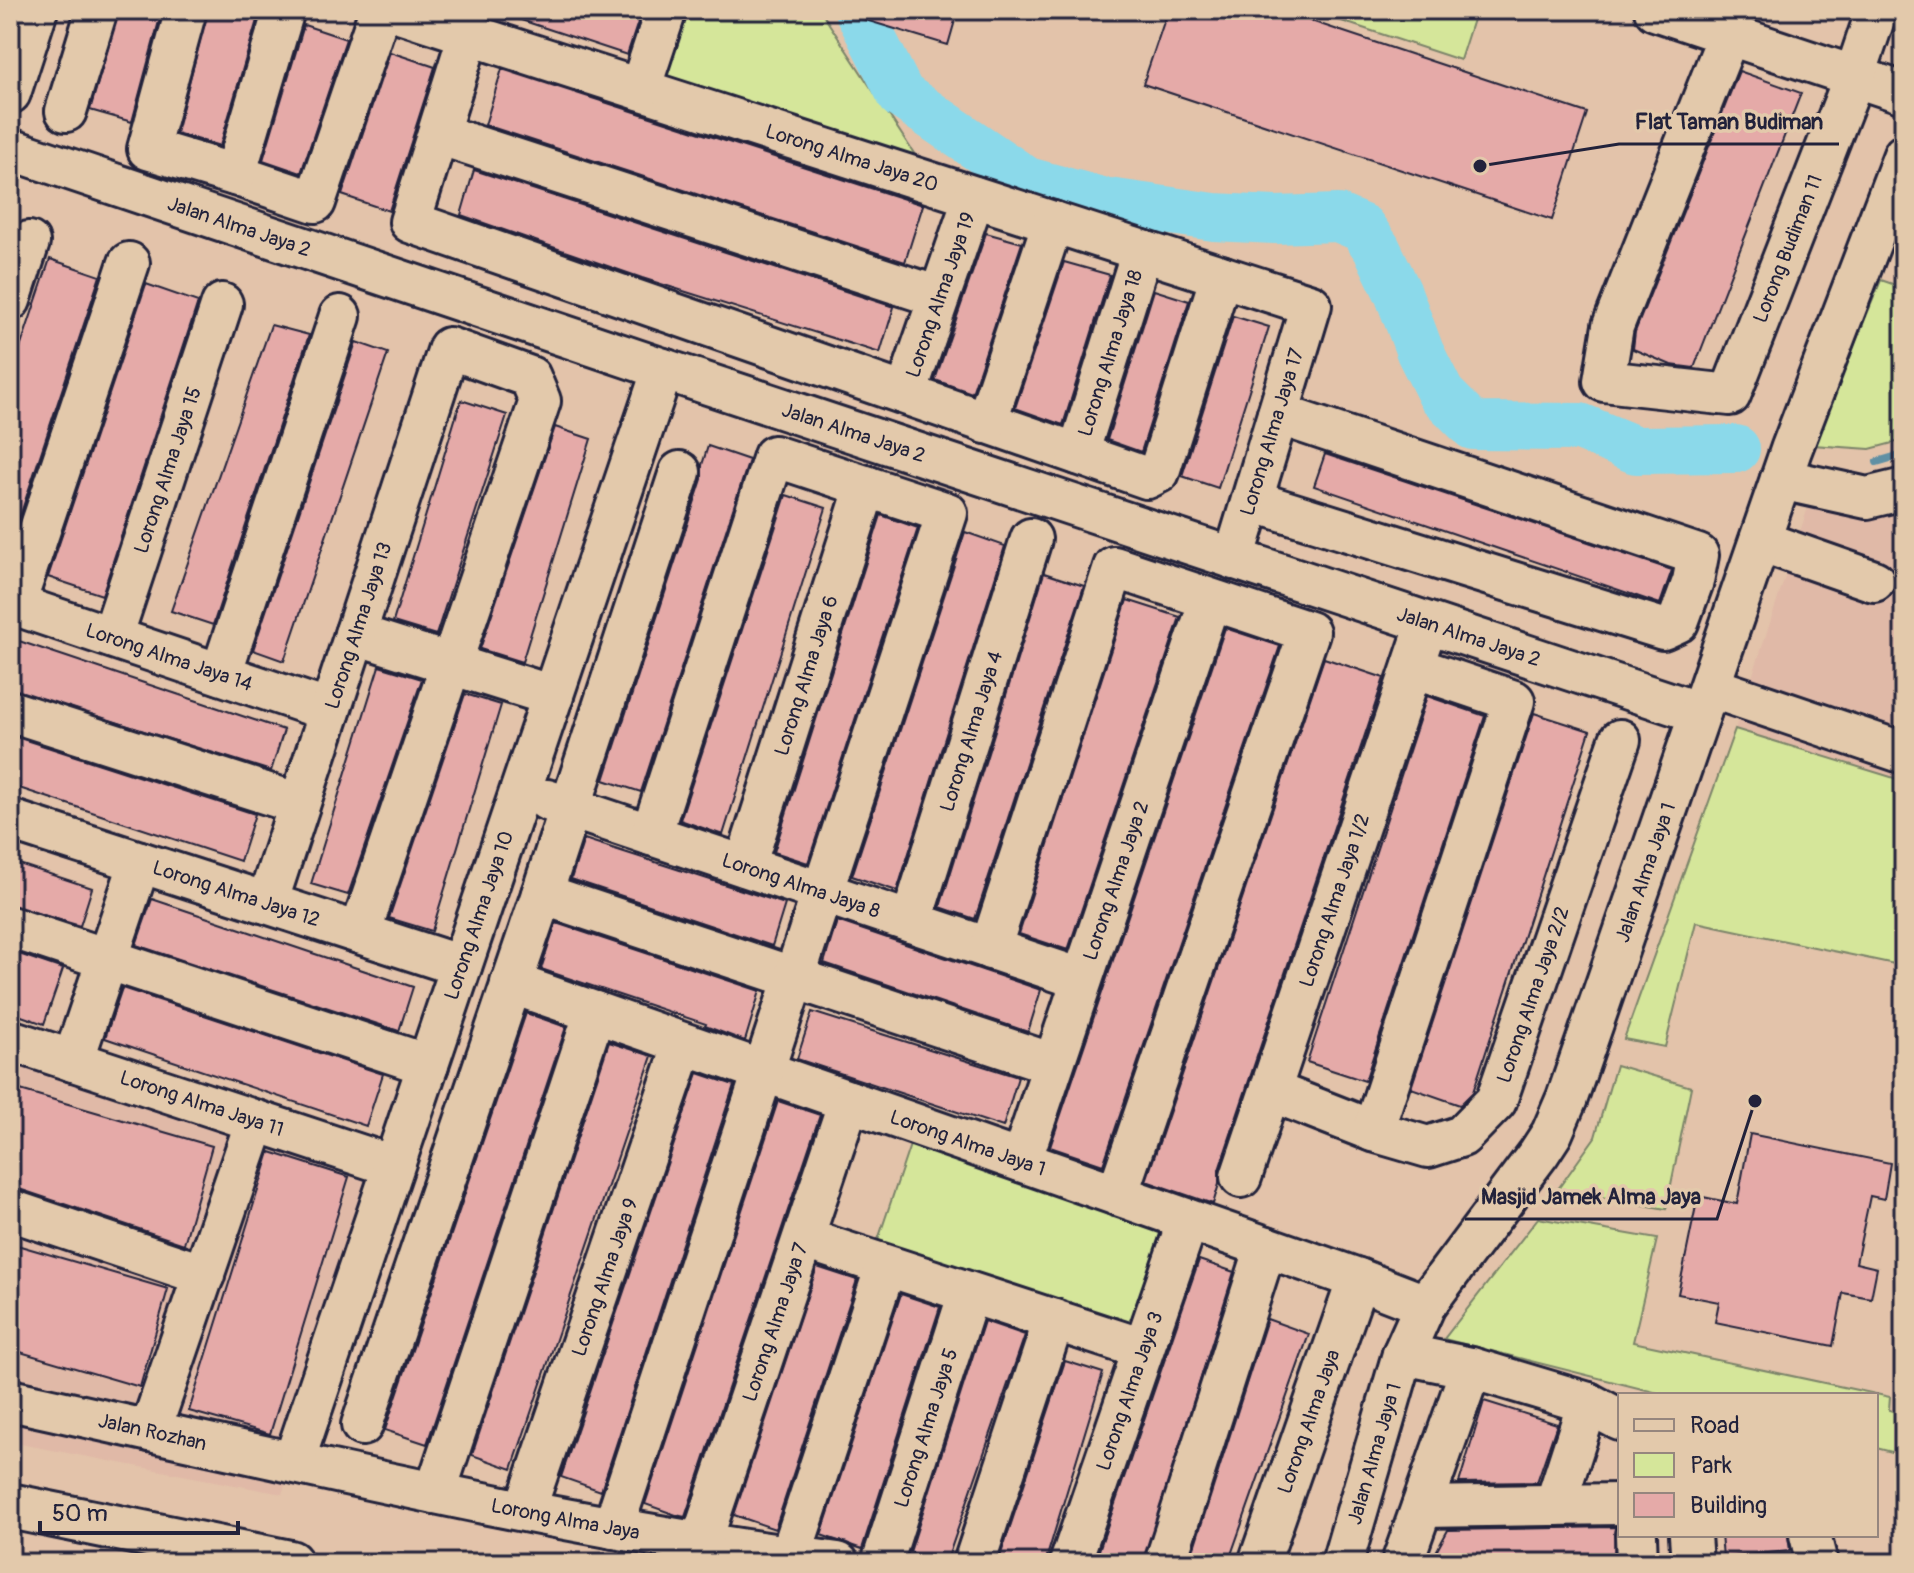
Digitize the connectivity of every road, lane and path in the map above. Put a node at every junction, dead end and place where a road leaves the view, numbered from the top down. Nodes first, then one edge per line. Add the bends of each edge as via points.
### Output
1 (37, 10) edge
2 (97, 10) edge
3 (186, 10) edge
4 (284, 10) edge
5 (380, 10) edge
6 (393, 10) edge
7 (666, 10) edge
8 (1655, 10) edge
9 (1877, 10) edge
10 (1745, 28) edge
11 (469, 34) junction
12 (1855, 75) junction
13 (640, 89) junction
14 (10, 93) edge
15 (1904, 93) edge
16 (66, 111) dead end
17 (438, 134) junction
18 (10, 149) edge
19 (1904, 155) edge
20 (235, 175) junction
21 (974, 197) junction
22 (1053, 222) junction
23 (29, 242) dead end
24 (1142, 251) junction
25 (129, 263) dead end
26 (1221, 276) junction
27 (939, 297) junction
28 (10, 300) edge
29 (222, 304) dead end
30 (1311, 305) joint
31 (340, 316) dead end
32 (663, 369) junction
33 (906, 393) junction
34 (1278, 414) junction
35 (986, 423) junction
36 (1078, 454) junction
37 (680, 472) dead end
38 (1781, 479) junction
39 (866, 486) junction
40 (1904, 489) edge
41 (1252, 501) junction
42 (1031, 539) dead end
43 (1760, 541) junction
44 (1234, 559) junction
45 (1874, 581) dead end
46 (1210, 600) junction
47 (12, 604) edge
48 (1427, 624) junction
49 (355, 634) junction
50 (112, 637) junction
51 (451, 664) junction
52 (1413, 667) junction
53 (221, 674) junction
54 (553, 696) junction
55 (1705, 700) junction
56 (10, 711) edge
57 (330, 711) junction
58 (1620, 740) dead end
59 (1904, 753) edge
60 (520, 791) junction
61 (299, 804) junction
62 (571, 808) junction
63 (10, 820) edge
64 (651, 835) junction
65 (140, 862) junction
66 (745, 866) junction
67 (822, 892) junction
68 (542, 894) junction
69 (267, 903) junction
70 (911, 922) junction
71 (10, 927) edge
72 (360, 933) junction
73 (990, 949) junction
74 (108, 959) junction
75 (461, 966) junction
76 (794, 978) junction
77 (1081, 979) junction
78 (511, 983) junction
79 (595, 1012) junction
80 (10, 1040) edge
81 (684, 1044) junction
82 (73, 1061) junction
83 (1053, 1064) junction
84 (428, 1065) junction
85 (763, 1071) junction
86 (1271, 1091) junction
87 (849, 1101) junction
88 (256, 1121) junction
89 (1373, 1131) junction
90 (1021, 1161) junction
91 (393, 1166) junction
92 (1241, 1177) dead end
93 (1117, 1195) junction
94 (10, 1210) edge
95 (1188, 1220) junction
96 (805, 1239) junction
97 (1266, 1247) junction
98 (886, 1266) junction
99 (204, 1275) junction
100 (1358, 1279) junction
101 (969, 1293) junction
102 (1425, 1305) junction
103 (1054, 1320) junction
104 (1143, 1349) junction
105 (1403, 1354) junction
106 (1471, 1368) junction
107 (10, 1400) edge
108 (1604, 1411) edge
109 (362, 1425) dead end
110 (150, 1431) junction
111 (294, 1461) junction
112 (435, 1493) junction
113 (1618, 1504) edge
114 (1555, 1505) junction
115 (10, 1506) edge
116 (1422, 1507) junction
117 (525, 1510) junction
118 (613, 1528) junction
119 (1636, 1537) edge
120 (1690, 1537) edge
121 (1810, 1537) edge
122 (701, 1542) junction
123 (183, 1553) edge
124 (790, 1557) junction
125 (270, 1561) edge
126 (838, 1563) edge
127 (882, 1563) edge
128 (974, 1563) edge
129 (1070, 1563) edge
130 (1165, 1563) edge
131 (1259, 1563) edge
132 (1342, 1563) edge
133 (1402, 1563) edge
134 (1637, 1563) edge
135 (1692, 1563) edge
136 (1817, 1563) edge

1 - 14 street
2 - 16 street
3 - 20 street via 148,149
4 - 20 street
5 - 20 street via 315,202
6 - 11 street, Lorong Alma Jaya 20
7 - 13 street
8 - 10 street
9 - 12 street, Lorong Budiman 11
10 - 12 street
10 - 12 street, Lorong Budiman 11 via 1613,326 1604,381 1730,395
11 - 13 street, Lorong Alma Jaya 20
11 - 17 street
12 - 15 street
13 - 21 street, Lorong Alma Jaya 20
17 - 27 street
17 - 33 street via 410,222
18 - 32 street, Jalan Alma Jaya 2
19 - 38 street, Jalan Alma Jaya 1
21 - 22 street, Lorong Alma Jaya 20
21 - 27 street, Lorong Alma Jaya 19
22 - 24 street, Lorong Alma Jaya 20
22 - 35 street
23 - 28 street
24 - 26 street, Lorong Alma Jaya 20
24 - 36 street, Lorong Alma Jaya 18
25 - 47 street
26 - 30 street, Lorong Alma Jaya 20
26 - 36 street via 1159,472 1147,478
27 - 33 street, Lorong Alma Jaya 19
29 - 50 street, Lorong Alma Jaya 15
30 - 34 street, Lorong Alma Jaya 17
31 - 53 street
32 - 44 street, Jalan Alma Jaya 2
32 - 54 street, Lorong Alma Jaya 10
33 - 35 street
34 - 41 street, Lorong Alma Jaya 17
34 - 41 street via 1698,555 1693,581 1678,622 1663,629
35 - 36 street
37 - 62 street
38 - 40 street via 1867,498
38 - 43 street, Jalan Alma Jaya 1
39 - 64 street via 774,456
39 - 66 street, Lorong Alma Jaya 6
39 - 67 street via 947,513
41 - 44 street, Lorong Alma Jaya 17
42 - 70 street, Lorong Alma Jaya 4
43 - 45 street
43 - 55 street, Jalan Alma Jaya 1
44 - 48 street, Jalan Alma Jaya 2
46 - 73 street via 1114,567
46 - 77 street, Lorong Alma Jaya 2
46 - 93 street via 1309,632
47 - 50 street, Lorong Alma Jaya 14
48 - 52 street, Lorong Alma Jaya 1/2
48 - 55 street, Jalan Alma Jaya 2
49 - 51 street
49 - 51 street, Lorong Alma Jaya 13 via 449,348 530,377 540,401
49 - 57 street, Lorong Alma Jaya 13
50 - 53 street, Lorong Alma Jaya 14
51 - 54 street
51 - 72 street
52 - 86 street, Lorong Alma Jaya 1/2
52 - 89 street via 1514,701
53 - 57 street, Lorong Alma Jaya 14
54 - 60 street, Lorong Alma Jaya 10
55 - 59 street, Jalan Alma Jaya 2
55 - 102 street, Jalan Alma Jaya 1 via 1552,1133
56 - 61 street
57 - 61 street, Lorong Alma Jaya 13
58 - 89 street, Lorong Alma Jaya 2/2 via 1496,1101 1462,1136 1428,1147
60 - 62 street, Lorong Alma Jaya 8
60 - 75 street, Lorong Alma Jaya 10
61 - 69 street, Lorong Alma Jaya 13
62 - 64 street, Lorong Alma Jaya 8
62 - 68 street
63 - 65 street, Lorong Alma Jaya 12
64 - 66 street, Lorong Alma Jaya 8
65 - 69 street, Lorong Alma Jaya 12
65 - 74 street
66 - 67 street, Lorong Alma Jaya 8
67 - 70 street, Lorong Alma Jaya 8
67 - 76 street
68 - 76 street
68 - 78 street
69 - 72 street, Lorong Alma Jaya 12
70 - 73 street, Lorong Alma Jaya 8
71 - 74 street
72 - 75 street, Lorong Alma Jaya 12
73 - 77 street, Lorong Alma Jaya 8
74 - 82 street
74 - 84 street
75 - 84 street, Lorong Alma Jaya 10
76 - 83 street
76 - 85 street
77 - 83 street, Lorong Alma Jaya 2
78 - 79 street, Lorong Alma Jaya 1
78 - 109 street
79 - 81 street, Lorong Alma Jaya 1
79 - 112 street
80 - 82 street, Lorong Alma Jaya 11
81 - 85 street, Lorong Alma Jaya 1
81 - 117 street, Lorong Alma Jaya 9
82 - 88 street, Lorong Alma Jaya 11
83 - 90 street, Lorong Alma Jaya 2
84 - 91 street, Lorong Alma Jaya 10
85 - 87 street, Lorong Alma Jaya 1
85 - 118 street
86 - 89 street, Lorong Alma Jaya 2/2
86 - 92 street, Lorong Alma Jaya 1/2
87 - 90 street, Lorong Alma Jaya 1
87 - 96 street, Lorong Alma Jaya 7
88 - 91 street, Lorong Alma Jaya 11
88 - 99 street
90 - 93 street, Lorong Alma Jaya 1
91 - 111 street, Lorong Alma Jaya 10
93 - 95 street, Lorong Alma Jaya 1
94 - 99 street
95 - 97 street, Lorong Alma Jaya 1
95 - 104 street, Lorong Alma Jaya 3
96 - 98 street
96 - 122 street, Lorong Alma Jaya 7
97 - 100 street, Lorong Alma Jaya 1
97 - 130 street
98 - 101 street
98 - 124 street
99 - 110 street
100 - 102 street, Lorong Alma Jaya 1
100 - 131 street, Lorong Alma Jaya
101 - 103 street
101 - 127 street, Lorong Alma Jaya 5
102 - 105 street, Jalan Alma Jaya 1
103 - 104 street
103 - 128 street
104 - 129 street, Lorong Alma Jaya 3
105 - 106 street
105 - 132 street, Jalan Alma Jaya 1
106 - 108 street
106 - 116 street
107 - 110 street, Jalan Rozhan
108 - 114 street
110 - 111 street, Jalan Rozhan
111 - 112 street, Lorong Alma Jaya
112 - 117 street, Lorong Alma Jaya
113 - 114 street
114 - 116 street
115 - 123 main road
116 - 133 street
117 - 118 street, Lorong Alma Jaya
118 - 122 street, Lorong Alma Jaya
119 - 134 street
120 - 135 street
121 - 136 street
122 - 124 street, Lorong Alma Jaya
123 - 125 main road
124 - 126 street, Lorong Alma Jaya

